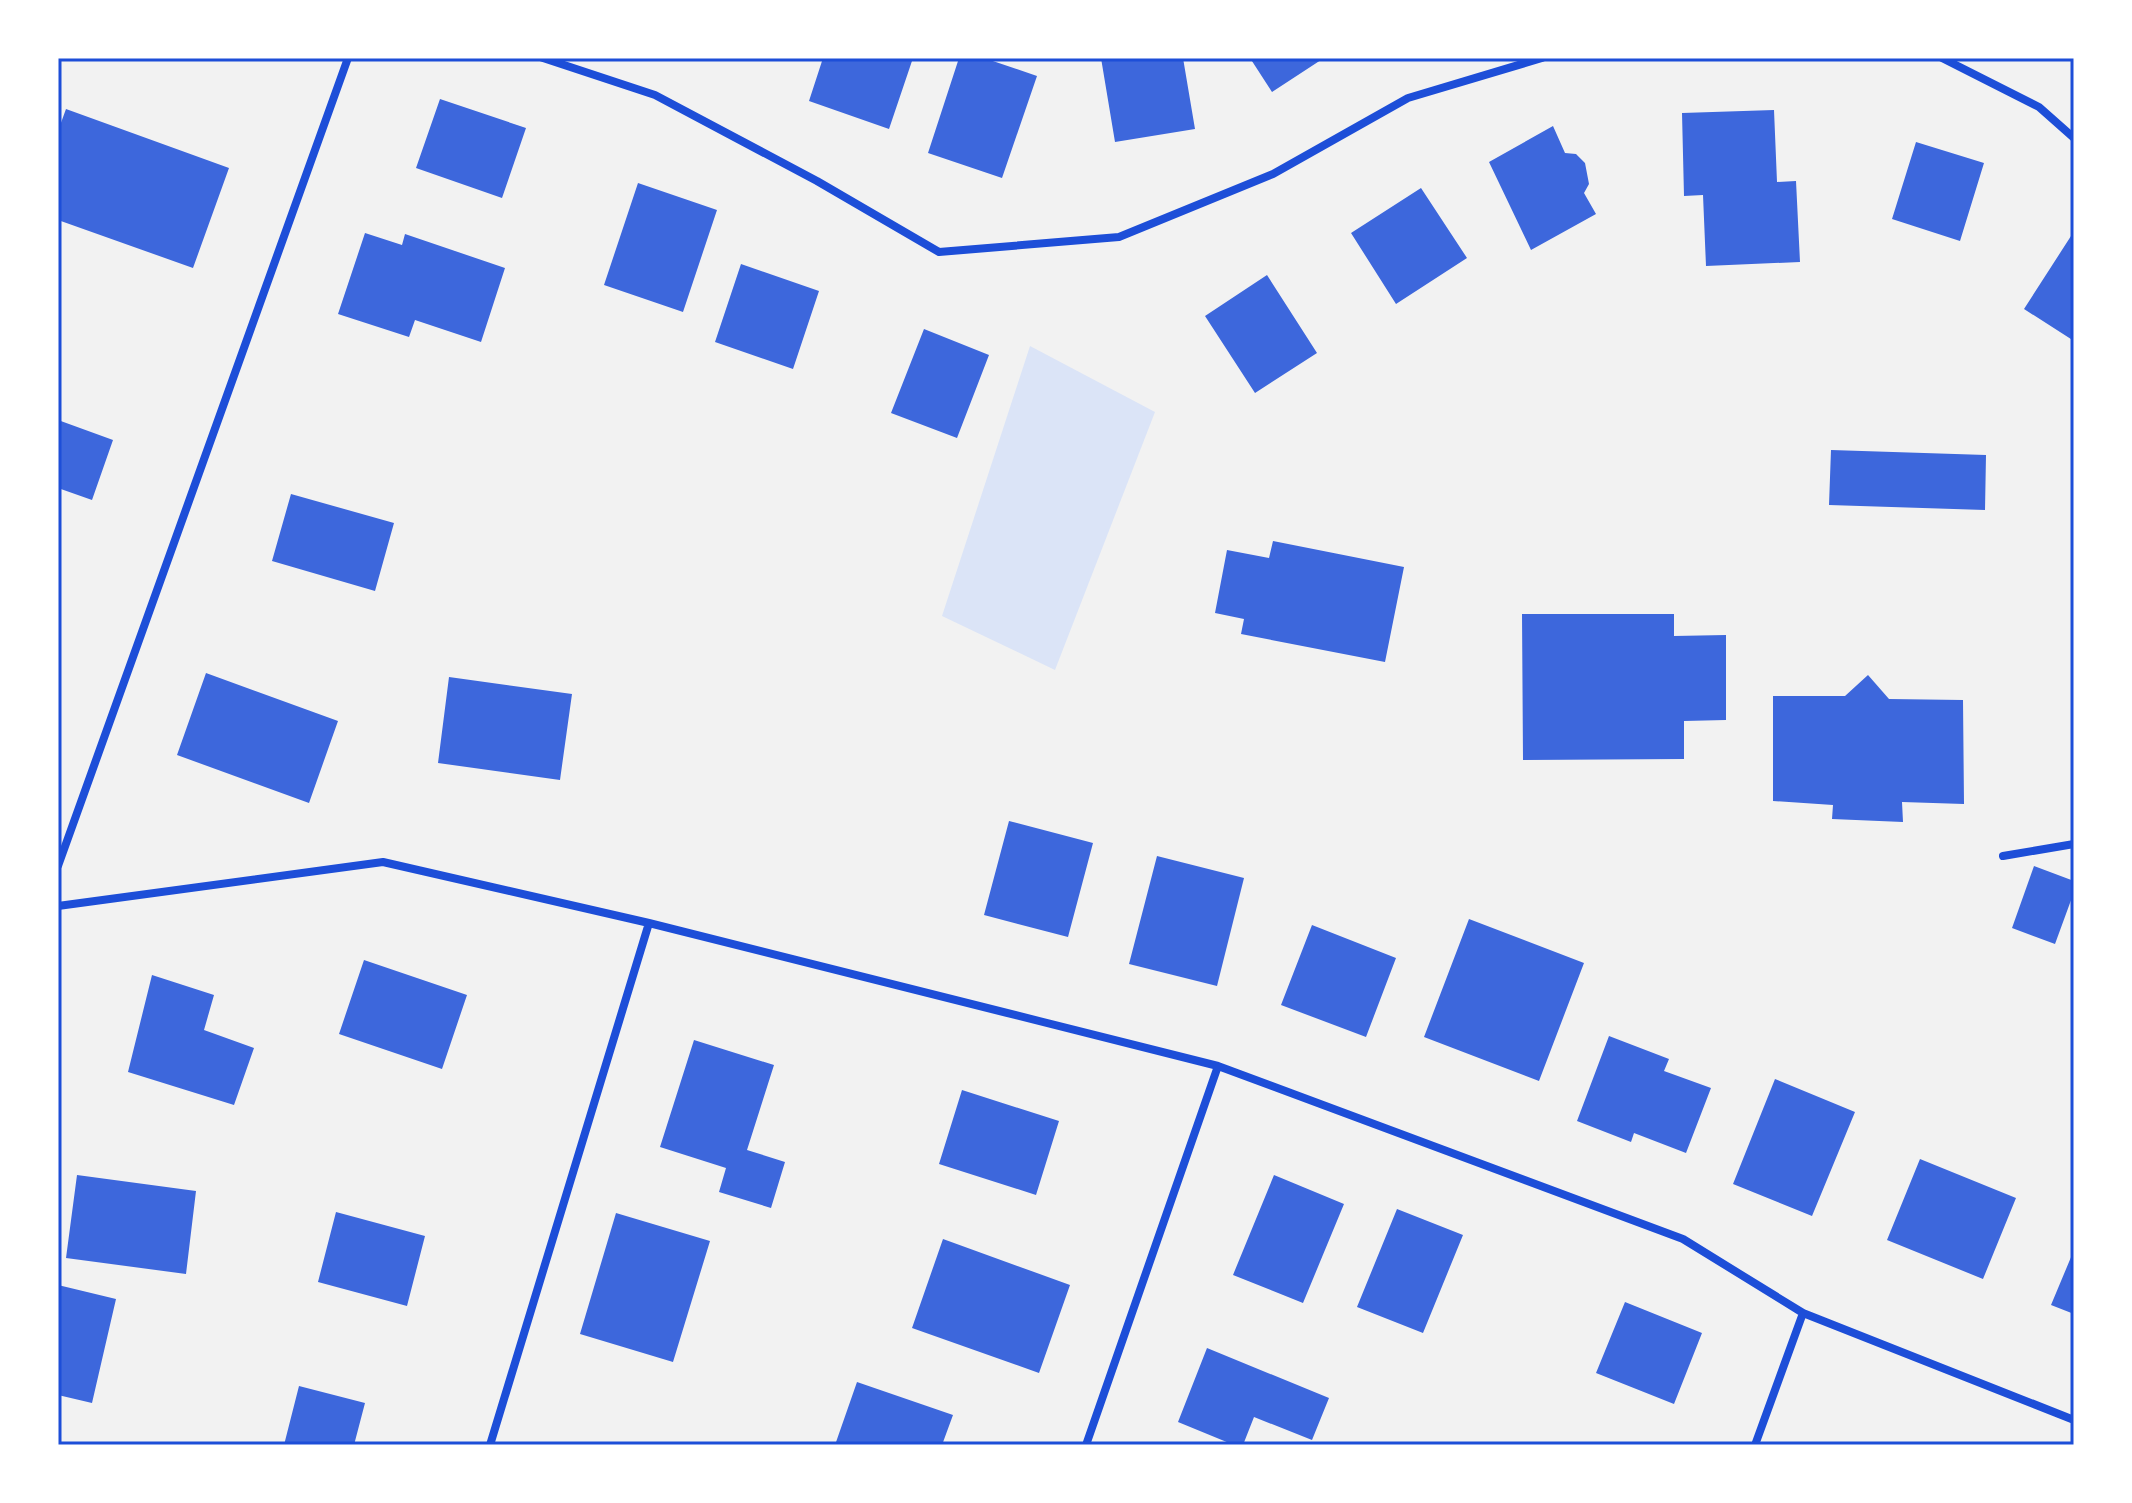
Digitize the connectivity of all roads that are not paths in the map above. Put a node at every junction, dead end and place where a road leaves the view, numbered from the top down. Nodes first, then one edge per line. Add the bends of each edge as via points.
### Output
1 (348, 58) edge
2 (543, 58) edge
3 (1542, 58) edge
4 (1942, 58) edge
5 (2074, 138) edge
6 (2074, 844) edge
7 (2003, 856) dead end
8 (58, 866) edge
9 (58, 906) edge
10 (649, 923) junction
11 (1218, 1066) junction
12 (1803, 1313) junction
13 (2074, 1420) edge
14 (490, 1445) edge
15 (1086, 1445) edge
16 (1755, 1445) edge

1 - 8 street
2 - 3 street via 655,95 939,252 1119,237 1273,174 1408,98
4 - 5 street via 2039,107
6 - 7 street
9 - 10 street via 383,862
10 - 11 street
10 - 14 street
11 - 12 street via 1683,1239
11 - 15 street
12 - 13 street
12 - 16 street

